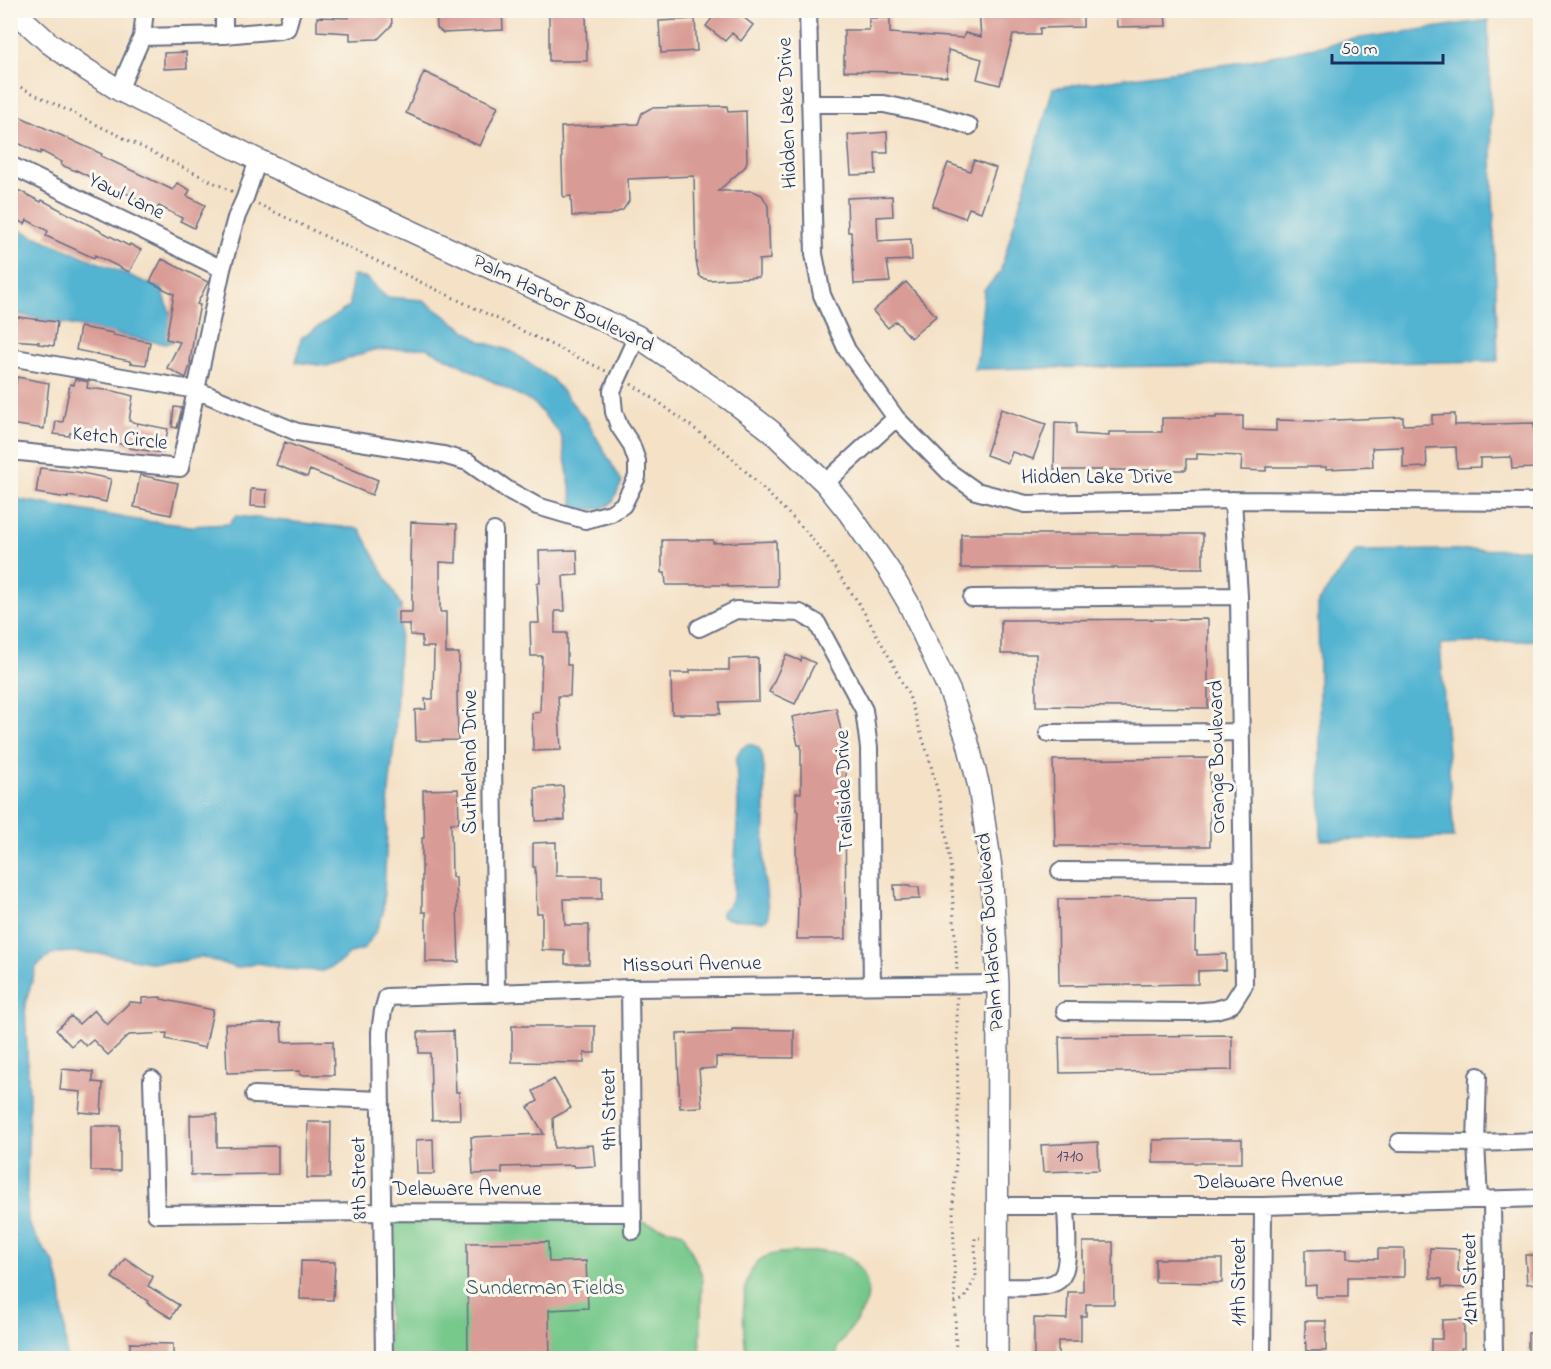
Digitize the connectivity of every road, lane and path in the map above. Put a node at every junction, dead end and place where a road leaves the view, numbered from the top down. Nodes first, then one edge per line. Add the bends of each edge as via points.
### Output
1 (13, 10) edge
2 (145, 10) edge
3 (224, 10) edge
4 (292, 10) edge
5 (807, 10) edge
6 (224, 35) junction
7 (142, 37) junction
8 (10, 82) edge
9 (119, 90) junction
10 (810, 104) junction
11 (969, 126) dead end
12 (258, 160) junction
13 (10, 165) edge
14 (245, 198) junction
15 (222, 270) junction
16 (637, 336) junction
17 (10, 357) edge
18 (618, 376) junction
19 (196, 390) junction
20 (896, 418) junction
21 (10, 451) edge
22 (825, 483) junction
23 (1233, 500) junction
24 (1540, 502) edge
25 (494, 531) dead end
26 (1239, 596) junction
27 (972, 598) dead end
28 (699, 628) dead end
29 (1240, 732) junction
30 (1048, 733) dead end
31 (1060, 871) dead end
32 (1242, 872) junction
33 (957, 984) junction
34 (998, 984) junction
35 (872, 985) junction
36 (630, 988) junction
37 (496, 994) junction
38 (387, 997) joint
39 (1065, 1011) dead end
40 (1478, 1076) dead end
41 (152, 1079) dead end
42 (254, 1095) dead end
43 (381, 1100) junction
44 (1540, 1141) edge
45 (1399, 1142) dead end
46 (1476, 1143) junction
47 (1540, 1198) edge
48 (1486, 1200) junction
49 (998, 1206) junction
50 (1066, 1206) junction
51 (1263, 1206) junction
52 (383, 1212) junction
53 (633, 1213) junction
54 (633, 1231) dead end
55 (998, 1238) junction
56 (998, 1287) junction
57 (955, 1303) junction
58 (384, 1359) edge
59 (956, 1359) edge
60 (997, 1359) edge
61 (1262, 1359) edge
62 (1494, 1359) edge

1 - 9 main road via 49,44
2 - 7 street
3 - 6 street
4 - 6 street via 287,28
5 - 10 street, Hidden Lake Drive
6 - 7 street
7 - 9 street
8 - 14 path
9 - 12 main road, Palm Harbor Boulevard
10 - 11 street via 884,104
10 - 20 street, Hidden Lake Drive via 814,254 822,295 847,350
12 - 14 street, Ketch Circle
12 - 16 main road, Palm Harbor Boulevard
13 - 15 street, Yawl Lane
14 - 15 street, Ketch Circle
14 - 18 path
15 - 19 street, Ketch Circle
16 - 18 street
16 - 22 main road, Palm Harbor Boulevard via 771,430
17 - 19 street
18 - 19 street via 612,391 614,412 634,452 637,477 623,505 611,513 585,520 537,506 468,462 297,432
18 - 33 path via 726,452 802,527 830,561 876,633 909,696 943,812 951,870
19 - 21 street, Ketch Circle via 180,468
20 - 22 street
20 - 23 street, Hidden Lake Drive via 949,472 976,491 1026,504
22 - 34 main road, Palm Harbor Boulevard via 909,604 967,739 991,867
23 - 24 street, Hidden Lake Drive
23 - 26 street, Orange Boulevard
25 - 37 street, Sutherland Drive
26 - 27 street
26 - 29 street, Orange Boulevard
28 - 35 street, Trailside Drive via 736,610 801,613 817,623 864,710 869,748
29 - 30 street
29 - 32 street, Orange Boulevard
31 - 32 street
32 - 39 street, Orange Boulevard via 1244,985 1232,1004 1191,1012
33 - 34 street, Missouri Avenue
33 - 35 street, Missouri Avenue
33 - 57 path
34 - 49 main road, Palm Harbor Boulevard
35 - 36 street, Missouri Avenue
36 - 37 street, Missouri Avenue
36 - 53 street, 9th Street
37 - 38 street, Missouri Avenue
38 - 43 street, 8th Street via 380,1032
40 - 46 street, 12th Street
41 - 52 street, Delaware Avenue via 156,1214
42 - 43 street
43 - 52 street, 8th Street
44 - 46 street
45 - 46 street
46 - 48 street, 12th Street
47 - 48 street, Delaware Avenue
48 - 51 street, Delaware Avenue
48 - 62 street, 12th Street
49 - 50 street, Delaware Avenue
49 - 55 main road, Palm Harbor Boulevard
50 - 51 street, Delaware Avenue
50 - 56 street via 1066,1263 1057,1282
51 - 61 street, 11th Street
52 - 53 street, Delaware Avenue
52 - 58 street, 8th Street
53 - 54 street, 9th Street
55 - 56 main road, Palm Harbor Boulevard
55 - 57 path via 975,1238 976,1277 964,1299
56 - 60 main road, Palm Harbor Boulevard
57 - 59 path

